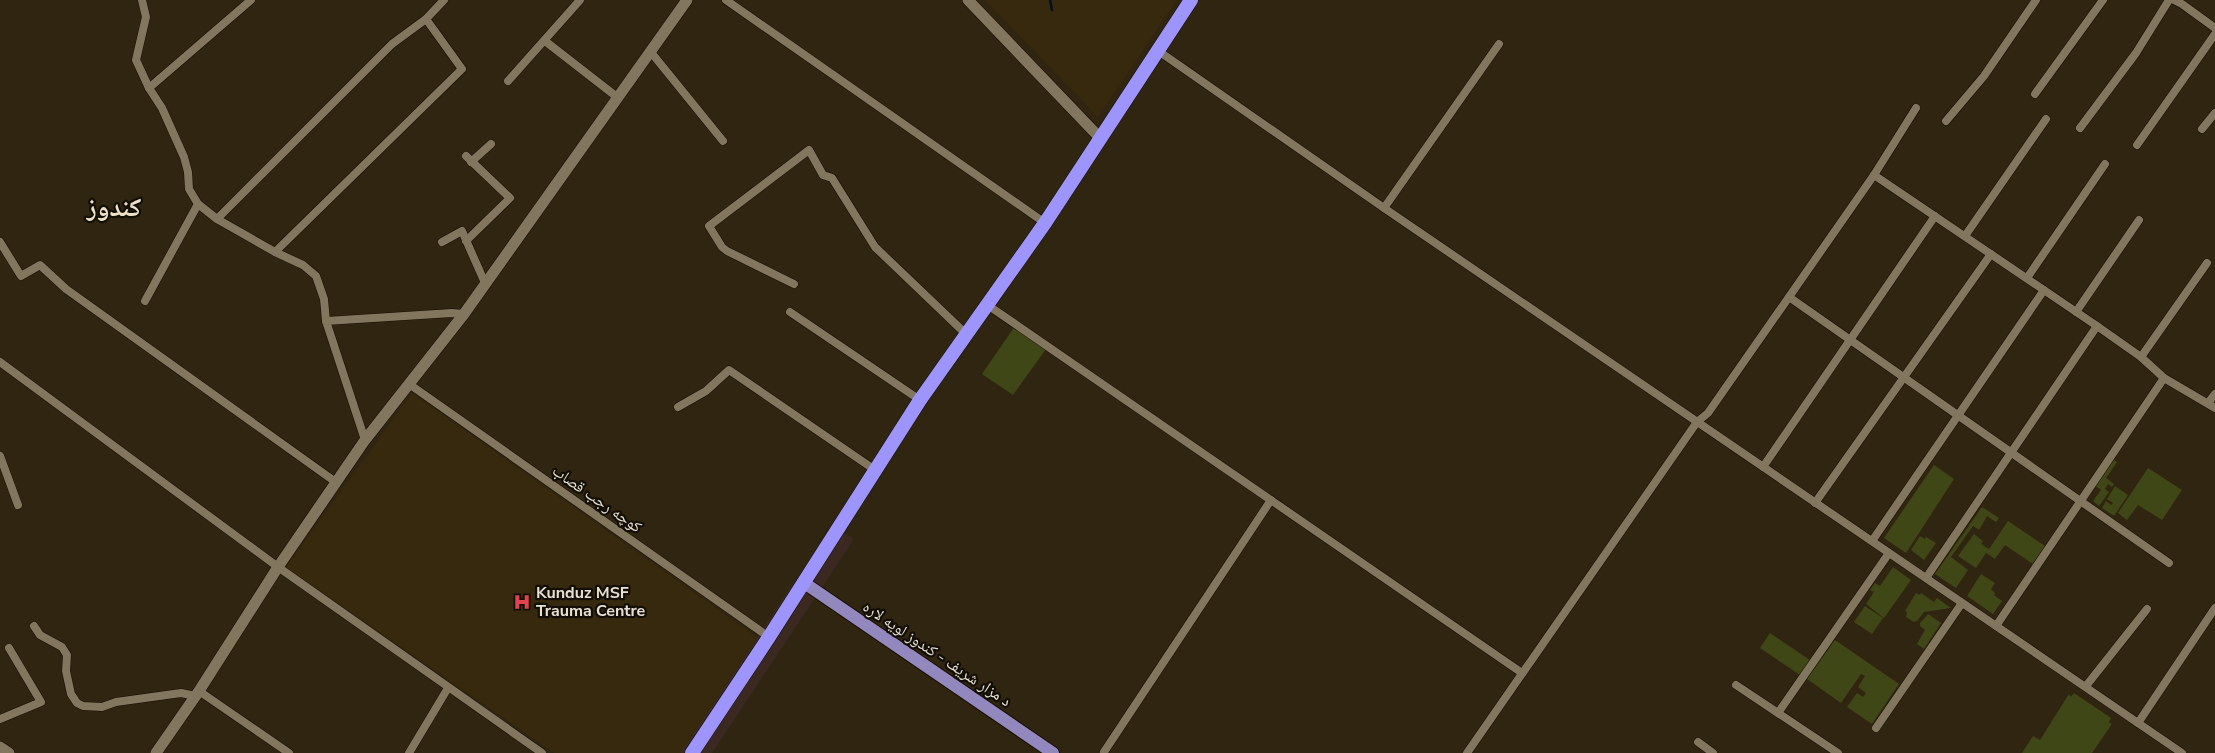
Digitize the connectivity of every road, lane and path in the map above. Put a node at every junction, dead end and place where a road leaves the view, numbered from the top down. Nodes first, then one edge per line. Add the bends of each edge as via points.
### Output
1 (142, 0) edge
2 (251, 0) edge
3 (444, 0) edge
4 (580, 0) edge
5 (687, 0) edge
6 (726, 0) edge
7 (968, 0) edge
8 (1191, 0) edge
9 (2036, 0) edge
10 (2103, 0) edge
11 (2169, 0) edge
12 (2174, 0) edge
13 (2184, 2) edge
14 (426, 19) junction
15 (2215, 28) edge
16 (2215, 34) edge
17 (545, 41) junction
18 (1499, 44) dead end
19 (1157, 50) junction
20 (650, 52) junction
21 (508, 81) dead end
22 (149, 88) junction
23 (2035, 94) dead end
24 (617, 97) junction
25 (1916, 108) dead end
26 (2215, 113) edge
27 (2046, 120) dead end
28 (1946, 121) dead end
29 (2080, 128) dead end
30 (2202, 129) dead end
31 (1100, 138) junction
32 (723, 141) dead end
33 (491, 144) dead end
34 (2137, 145) dead end
35 (2105, 164) dead end
36 (1874, 175) junction
37 (198, 204) junction
38 (1384, 208) junction
39 (1934, 216) junction
40 (217, 219) junction
41 (2139, 220) dead end
42 (1045, 224) junction
43 (1965, 236) junction
44 (466, 240) junction
45 (0, 242) edge
46 (442, 242) dead end
47 (275, 252) junction
48 (1991, 254) junction
49 (2207, 263) dead end
50 (2027, 278) junction
51 (485, 283) junction
52 (794, 284) dead end
53 (2044, 290) junction
54 (1789, 297) junction
55 (145, 301) dead end
56 (988, 306) junction
57 (790, 312) dead end
58 (2076, 312) junction
59 (464, 314) junction
60 (326, 321) junction
61 (2097, 326) junction
62 (967, 335) junction
63 (1850, 340) junction
64 (2141, 357) junction
65 (0, 362) edge
66 (1904, 377) junction
67 (2164, 378) junction
68 (410, 384) junction
69 (2215, 394) edge
70 (920, 400) junction
71 (2212, 406) edge
72 (678, 407) dead end
73 (1958, 416) junction
74 (1697, 422) junction
75 (365, 440) junction
76 (2011, 452) junction
77 (0, 456) edge
78 (1763, 467) junction
79 (875, 470) junction
80 (337, 483) junction
81 (1272, 500) junction
82 (2081, 501) junction
83 (1815, 503) junction
84 (18, 505) dead end
85 (1872, 541) junction
86 (1889, 553) junction
87 (2169, 563) dead end
88 (278, 567) junction
89 (1926, 578) junction
90 (803, 582) junction
91 (1962, 603) junction
92 (2215, 608) edge
93 (2147, 609) dead end
94 (34, 626) dead end
95 (1996, 626) junction
96 (769, 637) junction
97 (9, 648) dead end
98 (1522, 673) junction
99 (1736, 685) dead end
100 (2086, 686) junction
101 (448, 688) junction
102 (197, 693) junction
103 (1778, 713) junction
104 (0, 719) edge
105 (2138, 723) junction
106 (1876, 728) dead end
107 (1698, 742) dead end
108 (1104, 752) edge
109 (156, 753) edge
110 (289, 753) edge
111 (409, 753) edge
112 (542, 753) edge
113 (692, 753) edge
114 (1053, 753) edge
115 (1467, 753) edge
116 (1713, 753) edge
117 (1838, 753) edge
118 (2182, 753) edge

1 - 22 street via 146,17 136,60
2 - 22 street
3 - 14 street
4 - 17 street
5 - 20 street
6 - 42 street
7 - 31 street
8 - 19 highway
9 - 28 street via 1984,76
10 - 23 street
11 - 29 street via 2136,53
12 - 13 street
13 - 15 street
14 - 40 street via 392,44
14 - 47 street via 462,70
16 - 34 street
17 - 21 street
17 - 24 street
18 - 38 street
19 - 31 highway
19 - 38 street
20 - 24 street
20 - 32 street
22 - 37 street via 162,108 184,157 189,189
24 - 51 street
25 - 36 street
26 - 30 street
27 - 43 street
31 - 42 highway
33 - 44 street via 468,159 510,198
35 - 50 street
36 - 39 street
36 - 54 street
37 - 40 street
37 - 55 street
38 - 74 street
39 - 43 street
39 - 63 street
40 - 47 street
41 - 58 street
42 - 56 highway
43 - 48 street
44 - 46 street via 462,231
44 - 51 street
45 - 80 street via 21,276 40,265 66,289
47 - 60 street via 304,265 316,276 324,298
48 - 50 street
48 - 66 street
49 - 64 street
50 - 53 street
51 - 59 street
52 - 62 street via 727,251 709,226 809,150 823,175 832,178 875,247
53 - 58 street
53 - 73 street
54 - 63 street
54 - 74 street via 1708,413
56 - 62 highway
56 - 81 street
57 - 70 street
58 - 61 street
59 - 60 street via 452,312
59 - 68 street
60 - 75 street
61 - 64 street
61 - 76 street
62 - 70 highway
63 - 66 street
63 - 78 street
64 - 67 street
65 - 88 street
66 - 73 street
66 - 83 street
67 - 71 street
67 - 82 street
68 - 75 street
68 - 96 street, کوچه رجب قصاب
69 - 71 street
70 - 79 highway
72 - 79 street via 706,391 729,370
73 - 76 street
73 - 85 street
74 - 78 street
74 - 98 street
75 - 80 street
76 - 82 street
76 - 89 street
77 - 84 street
78 - 83 street
79 - 90 highway
80 - 88 street
81 - 98 street
81 - 108 street
82 - 87 street
82 - 95 street
83 - 85 street
85 - 86 street
86 - 89 street
86 - 103 street
88 - 101 street
88 - 102 street
89 - 91 street
90 - 96 highway
90 - 114 main road, د مزار شریف - کندوز لویه لاره
91 - 95 street
91 - 106 street
92 - 105 street
93 - 100 street
94 - 102 street via 40,635 62,647 71,694 77,703 84,706 102,707 116,702
95 - 100 street
96 - 113 highway
97 - 104 street via 41,702
98 - 115 street
99 - 103 street
100 - 105 street
101 - 111 street
101 - 112 street
102 - 109 street
102 - 110 street
103 - 117 street
105 - 118 street
107 - 116 street

